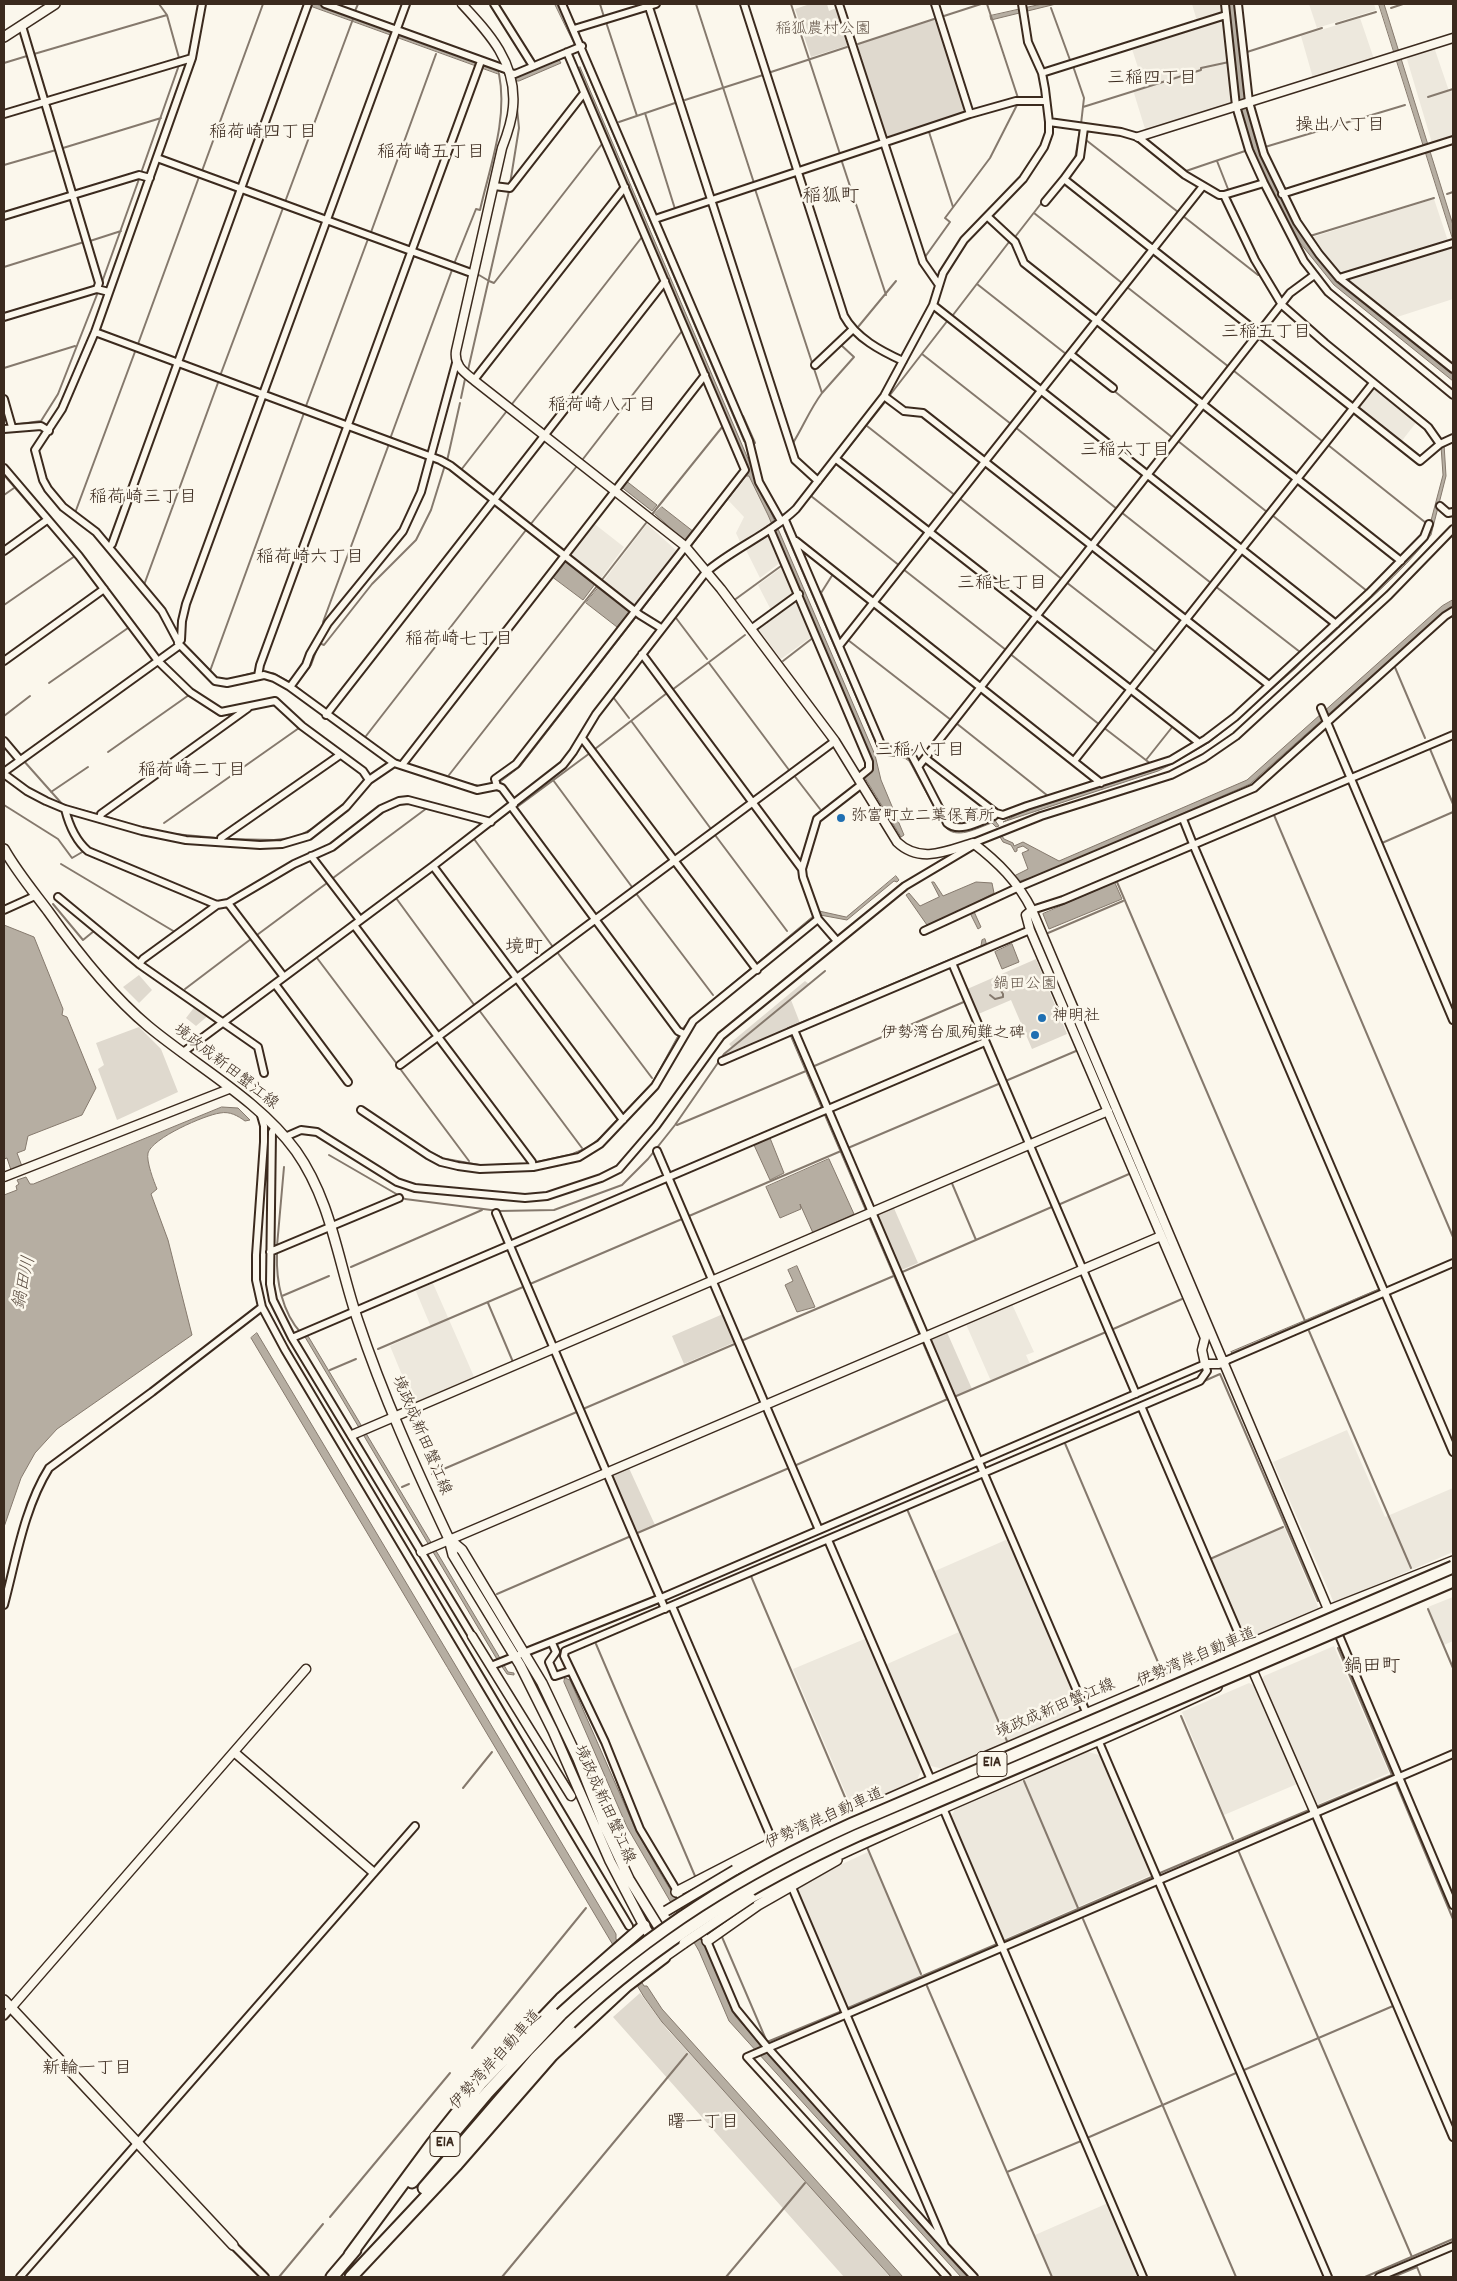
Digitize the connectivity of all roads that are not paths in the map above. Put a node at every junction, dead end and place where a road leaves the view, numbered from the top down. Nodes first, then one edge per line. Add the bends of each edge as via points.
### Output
1 (55, 4) edge
2 (202, 4) edge
3 (325, 4) edge
4 (406, 4) edge
5 (462, 4) edge
6 (494, 4) edge
7 (562, 4) edge
8 (656, 4) edge
9 (744, 4) edge
10 (839, 4) edge
11 (935, 4) edge
12 (1226, 4) edge
13 (1238, 4) edge
14 (308, 5) edge
15 (648, 5) edge
16 (1022, 8) edge
17 (1226, 15) junction
18 (22, 26) junction
19 (574, 29) junction
20 (396, 30) junction
21 (4, 37) edge
22 (1453, 38) edge
23 (579, 47) junction
24 (567, 52) junction
25 (192, 58) junction
26 (479, 65) junction
27 (533, 66) junction
28 (509, 72) junction
29 (1042, 73) junction
30 (584, 93) junction
31 (1046, 101) junction
32 (44, 102) junction
33 (1249, 102) junction
34 (1238, 106) junction
35 (4, 114) edge
36 (970, 114) junction
37 (1049, 122) junction
38 (1084, 128) junction
39 (1138, 137) junction
40 (1453, 140) edge
41 (884, 143) junction
42 (157, 158) junction
43 (798, 172) junction
44 (150, 178) junction
45 (1064, 179) junction
46 (1264, 183) junction
47 (494, 186) junction
48 (1203, 186) junction
49 (625, 187) junction
50 (242, 190) junction
51 (72, 194) junction
52 (1282, 194) junction
53 (1224, 195) junction
54 (712, 200) junction
55 (1045, 202) dead end
56 (4, 216) edge
57 (988, 217) junction
58 (655, 219) junction
59 (327, 221) junction
60 (1453, 245) edge
61 (1152, 249) junction
62 (411, 252) junction
63 (474, 274) junction
64 (1313, 276) junction
65 (1339, 278) junction
66 (664, 281) junction
67 (939, 285) junction
68 (97, 289) junction
69 (109, 292) junction
70 (933, 305) junction
71 (1282, 305) junction
72 (4, 316) edge
73 (1097, 320) junction
74 (852, 329) junction
75 (95, 332) junction
76 (1259, 333) junction
77 (1070, 354) junction
78 (903, 361) junction
79 (456, 363) junction
80 (178, 364) junction
81 (815, 365) dead end
82 (1453, 369) edge
83 (705, 375) junction
84 (474, 380) junction
85 (1373, 382) junction
86 (1113, 388) dead end
87 (1041, 391) junction
88 (262, 394) junction
89 (1453, 395) edge
90 (884, 396) junction
91 (4, 399) edge
92 (1204, 404) junction
93 (1353, 408) junction
94 (347, 426) junction
95 (4, 428) edge
96 (12, 428) junction
97 (48, 430) junction
98 (544, 435) junction
99 (1453, 438) edge
100 (1440, 444) junction
101 (432, 457) junction
102 (836, 459) junction
103 (985, 461) junction
104 (4, 468) edge
105 (1148, 475) junction
106 (1297, 478) junction
107 (818, 481) junction
108 (615, 491) junction
109 (493, 500) junction
110 (1440, 506) dead end
111 (1453, 512) edge
112 (47, 520) junction
113 (782, 521) junction
114 (1429, 524) dead end
115 (772, 528) junction
116 (1453, 529) edge
117 (929, 532) junction
118 (796, 541) junction
119 (1092, 546) junction
120 (109, 547) junction
121 (687, 548) junction
122 (1241, 549) junction
123 (4, 551) edge
124 (564, 556) junction
125 (1401, 561) junction
126 (706, 572) junction
127 (104, 589) junction
128 (799, 594) junction
129 (874, 603) junction
130 (1453, 611) edge
131 (637, 613) junction
132 (1036, 616) junction
133 (1186, 620) junction
134 (1336, 624) junction
135 (662, 628) junction
136 (751, 629) junction
137 (180, 642) junction
138 (839, 646) junction
139 (642, 654) junction
140 (4, 661) edge
141 (158, 661) junction
142 (259, 674) junction
143 (292, 685) junction
144 (1269, 685) junction
145 (980, 687) junction
146 (1130, 690) junction
147 (248, 707) junction
148 (1320, 708) dead end
149 (327, 714) junction
150 (1326, 723) junction
151 (1453, 735) edge
152 (582, 738) junction
153 (4, 741) edge
154 (835, 742) junction
155 (1198, 742) junction
156 (340, 754) junction
157 (925, 758) junction
158 (20, 760) junction
159 (1074, 760) junction
160 (394, 763) junction
161 (403, 763) junction
162 (918, 767) junction
163 (4, 773) edge
164 (1349, 778) junction
165 (370, 780) junction
166 (860, 781) junction
167 (1101, 782) junction
168 (496, 783) junction
169 (752, 802) junction
170 (513, 805) junction
171 (65, 809) junction
172 (996, 813) junction
173 (100, 819) junction
174 (1183, 819) junction
175 (491, 822) junction
176 (221, 842) junction
177 (974, 844) junction
178 (1193, 844) junction
179 (4, 849) edge
180 (311, 856) junction
181 (673, 860) junction
182 (433, 866) junction
183 (802, 869) junction
184 (1018, 885) junction
185 (35, 896) junction
186 (58, 897) dead end
187 (228, 903) junction
188 (217, 905) junction
189 (4, 910) edge
190 (1032, 910) junction
191 (817, 916) junction
192 (595, 919) junction
193 (360, 920) junction
194 (354, 925) junction
195 (1030, 930) junction
196 (924, 931) dead end
197 (837, 941) junction
198 (952, 963) junction
199 (139, 964) junction
200 (755, 968) junction
201 (284, 977) junction
202 (516, 978) junction
203 (275, 984) junction
204 (1453, 1020) edge
205 (224, 1023) junction
206 (791, 1031) junction
207 (682, 1033) junction
208 (438, 1037) junction
209 (985, 1042) junction
210 (182, 1053) junction
211 (722, 1060) dead end
212 (400, 1065) dead end
213 (264, 1073) dead end
214 (348, 1082) dead end
215 (229, 1088) junction
216 (361, 1110) dead end
217 (825, 1110) junction
218 (1108, 1111) junction
219 (259, 1112) junction
220 (622, 1118) junction
221 (275, 1127) junction
222 (285, 1137) junction
223 (1029, 1144) junction
224 (657, 1150) dead end
225 (533, 1165) junction
226 (6, 1176) edge
227 (668, 1177) junction
228 (399, 1198) dead end
229 (496, 1212) dead end
230 (869, 1212) junction
231 (332, 1226) junction
232 (1161, 1236) junction
233 (510, 1245) junction
234 (270, 1252) junction
235 (1453, 1263) edge
236 (1082, 1268) junction
237 (712, 1281) junction
238 (1385, 1292) junction
239 (262, 1307) junction
240 (354, 1311) junction
241 (922, 1337) junction
242 (292, 1338) junction
243 (554, 1348) junction
244 (1224, 1361) junction
245 (1205, 1364) junction
246 (1136, 1394) junction
247 (766, 1404) junction
248 (1141, 1406) junction
249 (393, 1416) junction
250 (354, 1434) junction
251 (1453, 1452) edge
252 (979, 1462) junction
253 (607, 1472) junction
254 (985, 1472) junction
255 (819, 1530) junction
256 (449, 1539) junction
257 (828, 1540) junction
258 (421, 1552) junction
259 (1453, 1561) edge
260 (1453, 1567) edge
261 (1453, 1583) edge
262 (661, 1598) junction
263 (4, 1605) edge
264 (669, 1607) junction
265 (1328, 1610) junction
266 (1338, 1633) junction
267 (472, 1636) joint
268 (552, 1643) junction
269 (1244, 1646) junction
270 (525, 1653) junction
271 (511, 1659) junction
272 (494, 1665) junction
273 (306, 1669) dead end
274 (1253, 1670) junction
275 (570, 1671) junction
276 (1088, 1714) junction
277 (1099, 1742) junction
278 (234, 1752) junction
279 (1453, 1754) edge
280 (1399, 1778) junction
281 (931, 1780) junction
282 (571, 1796) dead end
283 (942, 1808) junction
284 (1315, 1813) junction
285 (849, 1816) junction
286 (415, 1826) dead end
287 (773, 1842) junction
288 (860, 1844) junction
289 (373, 1872) junction
290 (1159, 1880) junction
291 (791, 1885) junction
292 (676, 1892) junction
293 (1453, 1905) edge
294 (648, 1923) junction
295 (629, 1926) dead end
296 (707, 1941) junction
297 (1001, 1947) junction
298 (668, 1954) junction
299 (4, 2000) edge
300 (11, 2008) junction
301 (846, 2014) junction
302 (4, 2016) edge
303 (768, 2048) junction
304 (1453, 2137) edge
305 (138, 2144) junction
306 (233, 2245) joint
307 (945, 2246) junction
308 (1453, 2246) edge
309 (350, 2255) junction
310 (20, 2277) edge
311 (265, 2277) edge
312 (332, 2277) edge
313 (349, 2277) edge
314 (947, 2277) edge
315 (974, 2277) edge
316 (1143, 2277) edge
317 (1328, 2277) edge
318 (1379, 2277) edge

1 - 18 main road
2 - 25 street
3 - 20 street
4 - 20 street
5 - 28 street via 490,34
6 - 27 street
7 - 19 street
8 - 15 street
9 - 43 street
10 - 41 street
11 - 36 street
12 - 17 street
13 - 33 street
14 - 50 street
15 - 19 street
15 - 54 street
16 - 29 street via 1028,42
17 - 29 street
17 - 34 street
18 - 21 main road
18 - 32 street
19 - 23 street
20 - 26 street
20 - 59 street
22 - 33 street
23 - 24 street
23 - 58 street
24 - 27 street
24 - 30 street
25 - 32 street
25 - 42 street
26 - 28 street
26 - 62 street
27 - 28 street via 515,74
28 - 47 street via 513,108
29 - 31 street
30 - 47 street via 510,188
30 - 49 street
31 - 36 street via 1016,101
31 - 37 street
32 - 35 street
32 - 51 street
33 - 34 street
33 - 52 street via 1264,154
34 - 39 street
34 - 46 street via 1249,150
36 - 41 street
37 - 38 street
37 - 57 street via 1044,147 1023,179
38 - 39 street
38 - 45 street via 1080,157
39 - 48 street
40 - 52 street
41 - 43 street
41 - 67 street via 924,262
42 - 44 street
42 - 50 street
43 - 54 street
43 - 74 street via 844,316
44 - 51 street via 139,175
44 - 69 street
45 - 55 street
45 - 61 street
46 - 53 street
46 - 64 street
47 - 63 street
48 - 53 street
48 - 61 street
49 - 66 street
49 - 84 street
50 - 59 street
50 - 80 street
51 - 56 street
51 - 68 street via 99,283
52 - 65 street via 1306,238
53 - 71 street via 1255,260
54 - 58 street
54 - 107 street via 795,460
57 - 67 street via 964,240
57 - 73 street via 1015,242 1024,263
58 - 113 street via 749,441 759,482
59 - 62 street
59 - 88 street
60 - 65 street
61 - 73 street
61 - 76 street
62 - 63 street
62 - 94 street
63 - 79 street
64 - 71 street via 1290,294
64 - 89 street via 1335,298
65 - 82 street
66 - 83 street
66 - 98 street
67 - 70 street
68 - 69 street
68 - 72 street
69 - 75 street
70 - 78 street
70 - 87 street
71 - 76 street
71 - 85 street
73 - 77 street
73 - 92 street
74 - 78 street
74 - 81 street
75 - 80 street
75 - 97 street via 65,402
76 - 92 street
76 - 93 street
77 - 86 street
77 - 87 street
78 - 90 street
79 - 84 street
79 - 101 street
80 - 88 street
80 - 120 street
83 - 108 street
83 - 121 street via 745,470
84 - 98 street
85 - 93 street
85 - 100 street via 1428,427
87 - 103 street
87 - 105 street
88 - 94 street
88 - 137 street via 186,604
90 - 102 street
90 - 103 street via 904,411 923,413
91 - 96 street
92 - 105 street
92 - 106 street
93 - 100 street via 1420,461
93 - 106 street
94 - 101 street
94 - 142 street
95 - 96 street
96 - 97 street via 41,426
97 - 120 street via 35,450 44,480 63,506 96,532
98 - 108 street
98 - 109 street
99 - 100 street
101 - 109 street via 451,466
101 - 143 street via 421,492 403,531 328,623
102 - 107 street
102 - 117 street
103 - 117 street
103 - 119 street
104 - 112 street
105 - 119 street
105 - 122 street
106 - 122 street
106 - 125 street
107 - 113 street
108 - 121 street
108 - 124 street
109 - 124 street
109 - 149 street
110 - 111 street via 1448,513
112 - 123 street
112 - 127 street
113 - 115 street
113 - 118 street
114 - 125 street via 1424,538
115 - 126 street
115 - 128 street
116 - 177 street via 1389,595 1222,746 1171,775 1041,816
117 - 129 street
117 - 132 street
118 - 129 street
118 - 138 street
119 - 132 street
119 - 133 street
120 - 137 street via 162,611
121 - 126 street
121 - 131 street
122 - 133 street
122 - 134 street
124 - 131 street
124 - 161 street
125 - 134 street
126 - 135 street
126 - 136 street
127 - 140 street
127 - 141 street
128 - 136 street
128 - 166 street via 869,762 869,769
129 - 138 street
129 - 145 street
130 - 150 street
131 - 135 street
131 - 168 street via 516,764
132 - 145 street
132 - 146 street
133 - 144 street
133 - 146 street
134 - 144 street
135 - 139 street
136 - 154 street
137 - 141 street
137 - 142 street via 218,683
138 - 162 street via 883,749 911,754
139 - 152 street via 596,714
139 - 169 street
141 - 147 street via 190,692 221,712
141 - 158 street
142 - 143 street
143 - 149 street
144 - 155 street via 1235,717
145 - 157 street
145 - 159 street
146 - 155 street
146 - 159 street
147 - 156 street via 276,701 302,726
147 - 173 street via 101,814
148 - 150 street
149 - 160 street
150 - 164 street
150 - 174 street via 1254,788
151 - 164 street
152 - 170 street via 563,766
152 - 181 street
153 - 158 street
154 - 166 street
154 - 169 street
155 - 167 street via 1171,760
156 - 165 street
156 - 176 street via 221,838
157 - 162 street
157 - 172 street
158 - 163 street
159 - 167 street
160 - 161 street
160 - 165 street
161 - 168 street via 477,790
162 - 172 street via 951,826 961,828
163 - 171 street via 27,791
164 - 178 street
164 - 204 street
165 - 176 street via 346,807 309,836 282,844
166 - 177 street via 904,849 931,855
166 - 183 street via 816,819
167 - 172 street via 1003,816
168 - 170 street
169 - 181 street
169 - 183 street
170 - 175 street
170 - 192 street
171 - 173 street
171 - 188 street via 72,831 88,851
173 - 176 street via 177,838
174 - 178 street
174 - 184 street
175 - 180 street via 408,800 399,801 380,809 332,847
175 - 182 street
177 - 184 street via 1010,874
177 - 197 street via 905,886
178 - 190 street via 1063,900
178 - 238 street
179 - 185 main road, 境政成新田蟹江線
180 - 187 street
180 - 193 street
181 - 192 street
181 - 200 street
182 - 193 street
182 - 202 street
183 - 191 street
184 - 190 street
184 - 196 street
185 - 189 street
185 - 210 main road, 境政成新田蟹江線 via 93,969 145,1024
186 - 199 street
187 - 188 street
187 - 201 street
188 - 199 street
190 - 195 street via 1026,915
190 - 244 street
191 - 197 street
191 - 200 street
192 - 202 street
192 - 207 street
193 - 194 street
194 - 201 street
194 - 208 street
195 - 198 street
195 - 218 street
197 - 222 street via 721,1036 656,1126 619,1168 572,1189 525,1198 415,1188 398,1182 317,1132 301,1130
198 - 206 street
198 - 209 street
199 - 205 street
200 - 207 street
201 - 203 street
202 - 208 street
202 - 220 street
203 - 205 street
203 - 214 street
205 - 210 street
205 - 213 street via 258,1047
206 - 211 street
206 - 217 street
207 - 220 street via 655,1086
208 - 212 street
208 - 225 street
209 - 217 street
209 - 223 street
210 - 215 main road, 境政成新田蟹江線
215 - 219 main road, 境政成新田蟹江線
215 - 226 street
216 - 225 street via 441,1162 480,1169
217 - 227 street
217 - 230 street via 845,1149
218 - 223 street
218 - 232 street
219 - 221 main road, 境政成新田蟹江線
219 - 239 street via 264,1134 256,1280
220 - 225 street via 600,1144 579,1157
221 - 222 main road, 境政成新田蟹江線
221 - 234 street via 272,1132
222 - 231 main road, 境政成新田蟹江線 via 318,1188
223 - 230 street
223 - 236 street
224 - 227 street
227 - 233 street
227 - 237 street
228 - 231 street
229 - 233 street
230 - 237 street
230 - 241 street
231 - 234 street
231 - 240 main road, 境政成新田蟹江線
232 - 236 street
232 - 245 street via 1205,1338 1202,1350
233 - 240 street
233 - 243 street
234 - 242 street via 273,1300
235 - 238 street
236 - 241 street
236 - 246 street
237 - 243 street
237 - 247 street
238 - 244 street
238 - 251 street
239 - 263 street via 49,1468 25,1526
239 - 295 street via 284,1350
240 - 242 street
240 - 249 main road, 境政成新田蟹江線
241 - 247 street
241 - 252 street
242 - 250 street
243 - 249 street
243 - 253 street
244 - 245 street
244 - 265 street
245 - 246 street
245 - 248 street via 1207,1371 1200,1381
246 - 252 street
247 - 253 street
247 - 255 street
248 - 254 street
248 - 269 street
249 - 250 street
249 - 256 main road, 境政成新田蟹江線
250 - 258 street
252 - 254 street
252 - 255 street
253 - 256 street
253 - 262 street
254 - 257 street
254 - 276 street
255 - 262 street
256 - 258 street
256 - 270 main road, 境政成新田蟹江線 via 462,1550
256 - 271 main road, 境政成新田蟹江線 via 453,1555
257 - 264 street
257 - 281 street
258 - 267 street
259 - 265 main road, 境政成新田蟹江線
260 - 309 highway, 伊勢湾岸自動車道 / E1A, bridge via 813,1842 773,1861 695,1907 631,1954 561,2014 488,2092
261 - 266 main road
261 - 313 highway, 伊勢湾岸自動車道 / E1A, bridge via 850,1838 778,1873 702,1917 630,1969 570,2023 517,2079
262 - 264 street
262 - 268 street
264 - 275 street via 565,1651
264 - 287 street
265 - 266 street
265 - 269 main road, 境政成新田蟹江線
266 - 274 main road
266 - 280 street
267 - 272 street
268 - 270 street
268 - 275 street via 556,1652 549,1662 550,1669 555,1676
269 - 276 main road, 境政成新田蟹江線
270 - 271 street
270 - 294 main road, 境政成新田蟹江線 via 557,1711
271 - 272 street
271 - 294 main road, 境政成新田蟹江線 via 553,1731 610,1861
272 - 282 street
273 - 278 street
274 - 277 main road
274 - 284 street
275 - 292 street via 605,1742 640,1829
276 - 277 street
276 - 281 main road, 境政成新田蟹江線
277 - 283 main road
277 - 290 street
278 - 289 street
278 - 300 street
279 - 280 street
280 - 284 street
280 - 293 street
281 - 285 main road, 境政成新田蟹江線
283 - 288 main road
283 - 297 street
284 - 290 street
284 - 304 street
285 - 287 main road
285 - 294 main road, 境政成新田蟹江線, bridge via 735,1870
286 - 289 street
287 - 292 main road
288 - 291 main road
288 - 298 main road, bridge via 752,1898
289 - 305 street
290 - 297 street
290 - 317 street
291 - 296 main road
291 - 301 street
292 - 296 street
294 - 298 main road, 境政成新田蟹江線
294 - 309 highway via 561,1999 480,2084
296 - 303 street via 736,2009
297 - 301 street
297 - 316 street
298 - 313 highway via 606,2004 552,2055 457,2164
299 - 300 main road
300 - 302 street
300 - 305 main road
301 - 303 street
301 - 307 street
303 - 307 street
303 - 314 street via 747,2057
305 - 306 main road
305 - 310 street
306 - 311 street
307 - 315 street
308 - 318 street
309 - 312 highway, 伊勢湾岸自動車道 / E1A

